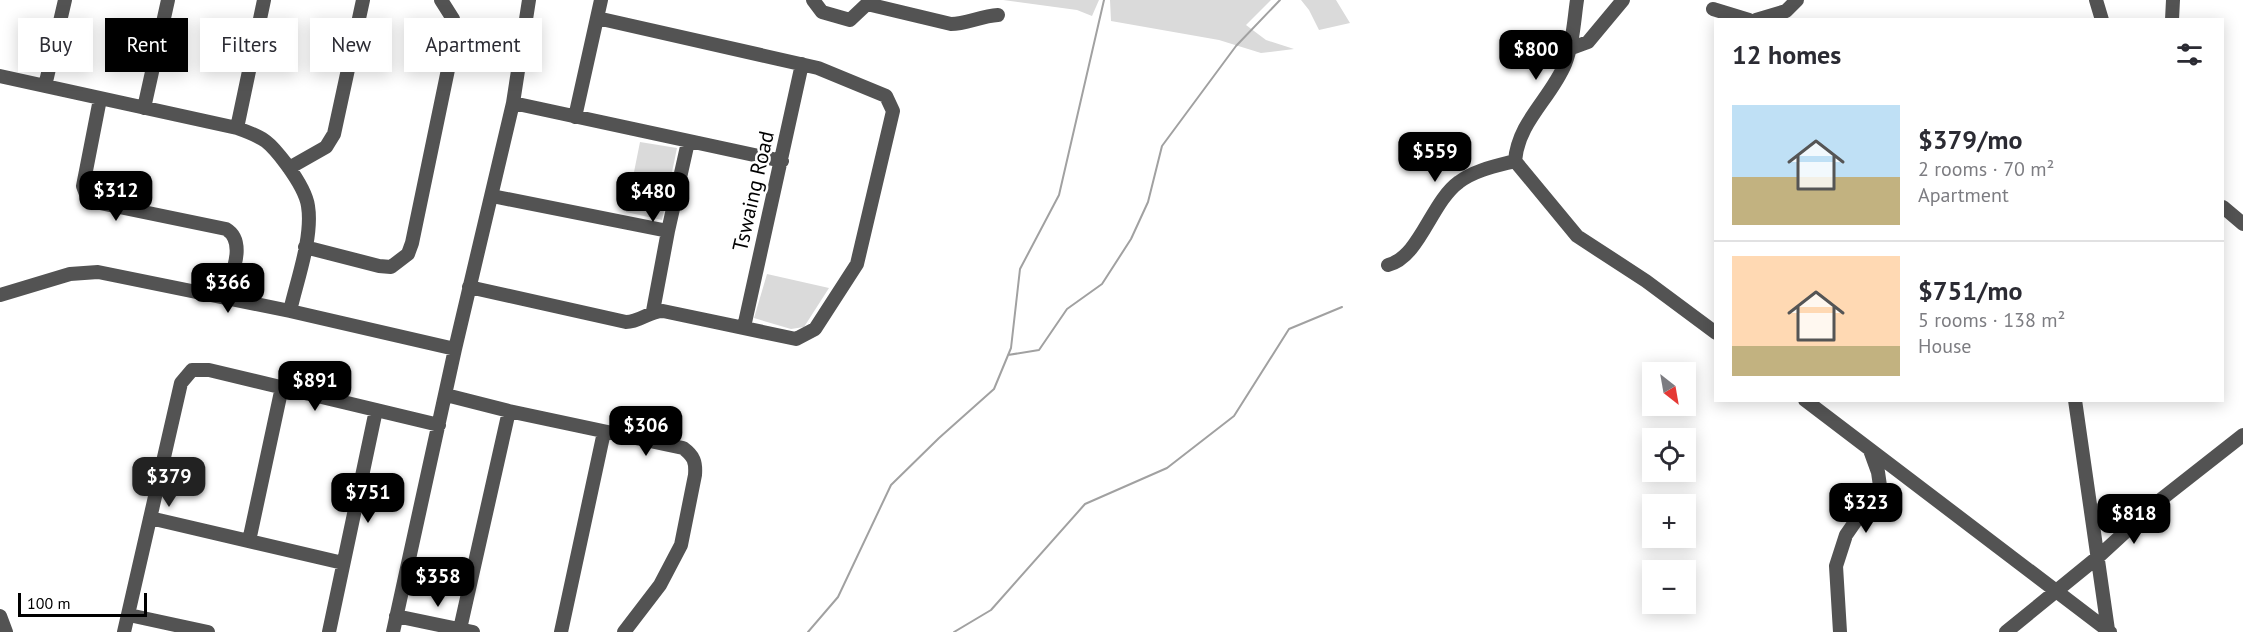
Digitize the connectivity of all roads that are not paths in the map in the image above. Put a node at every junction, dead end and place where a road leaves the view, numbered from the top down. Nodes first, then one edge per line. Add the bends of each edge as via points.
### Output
1 (65, 0) edge
2 (168, 0) edge
3 (264, 0) edge
4 (363, 0) edge
5 (441, 0) edge
6 (529, 0) edge
7 (601, 0) edge
8 (813, 0) edge
9 (1577, 0) edge
10 (1623, 0) edge
11 (1797, 0) edge
12 (2096, 0) edge
13 (2173, 0) edge
14 (1708, 4) edge
15 (998, 15) dead end
16 (1784, 15) edge
17 (597, 18) junction
18 (1721, 18) edge
19 (1744, 18) edge
20 (1767, 18) edge
21 (2101, 18) edge
22 (2172, 18) edge
23 (1569, 49) junction
24 (802, 64) junction
25 (0, 76) edge
26 (45, 86) junction
27 (100, 99) junction
28 (513, 103) junction
29 (144, 108) junction
30 (575, 117) junction
31 (237, 128) junction
32 (688, 142) junction
33 (782, 161) junction
34 (1515, 161) junction
35 (289, 168) junction
36 (492, 196) junction
37 (2224, 208) edge
38 (2243, 224) edge
39 (668, 231) junction
40 (305, 247) junction
41 (1388, 265) dead end
42 (469, 287) junction
43 (0, 295) edge
44 (225, 298) junction
45 (290, 311) junction
46 (653, 311) junction
47 (744, 327) junction
48 (1714, 331) edge
49 (455, 349) junction
50 (282, 387) junction
51 (446, 395) junction
52 (1807, 402) edge
53 (2075, 402) edge
54 (376, 410) junction
55 (509, 411) junction
56 (439, 424) junction
57 (604, 432) junction
58 (2243, 435) edge
59 (1870, 450) junction
60 (150, 518) junction
61 (249, 541) junction
62 (2098, 557) junction
63 (343, 563) junction
64 (2056, 591) junction
65 (129, 615) junction
66 (0, 616) edge
67 (396, 616) junction
68 (467, 631) edge
69 (2109, 631) edge
70 (6, 632) edge
71 (124, 632) edge
72 (208, 632) edge
73 (328, 632) edge
74 (393, 632) edge
75 (561, 632) edge
76 (624, 632) edge
77 (1839, 632) edge
78 (2006, 632) edge

1 - 26 street
2 - 29 street
3 - 31 street
4 - 35 street via 334,134 326,147
5 - 40 street via 456,32 408,254 391,267
6 - 28 street
7 - 17 street
8 - 15 street via 822,12 850,20 867,4 951,24
9 - 23 street
10 - 23 street via 1588,42
11 - 16 street
12 - 21 street
13 - 22 street
14 - 18 street
14 - 19 street
16 - 20 street
17 - 24 street
17 - 30 street
23 - 34 street via 1565,64 1526,126
24 - 33 street, Tswaing Road
24 - 47 street via 886,96 893,117 861,255 815,329 796,339
25 - 26 street
26 - 27 street
27 - 29 street
27 - 44 street via 83,186 86,194 95,202 233,233 238,247
28 - 30 street
28 - 36 street
29 - 31 street
30 - 32 street
31 - 35 street via 266,139
32 - 33 street
32 - 39 street
33 - 47 street, Tswaing Road
34 - 41 street via 1475,172 1458,182 1440,201 1405,256
34 - 48 street via 1577,236 1646,280
35 - 40 street via 309,207
36 - 39 street
36 - 42 street
37 - 38 street
39 - 46 street
40 - 45 street
42 - 46 street via 626,322 637,321
42 - 49 street
43 - 44 street via 69,274 90,272
44 - 45 street
45 - 49 street
46 - 47 street
49 - 51 street
50 - 54 street
50 - 60 street via 209,370 192,370 181,383
50 - 61 street
51 - 55 street
51 - 56 street
52 - 59 street
53 - 62 street
54 - 56 street
54 - 63 street
55 - 57 street
55 - 68 street
56 - 67 street
57 - 75 street
57 - 76 street via 683,448 696,465 681,544 660,585
58 - 62 street via 2159,501
59 - 64 street
59 - 77 street via 1880,486 1846,535 1836,566
60 - 61 street
60 - 65 street
61 - 63 street
62 - 64 street
62 - 69 street
63 - 73 street
64 - 69 street
64 - 78 street
65 - 71 street
65 - 72 street
66 - 70 street
67 - 68 street
67 - 74 street

